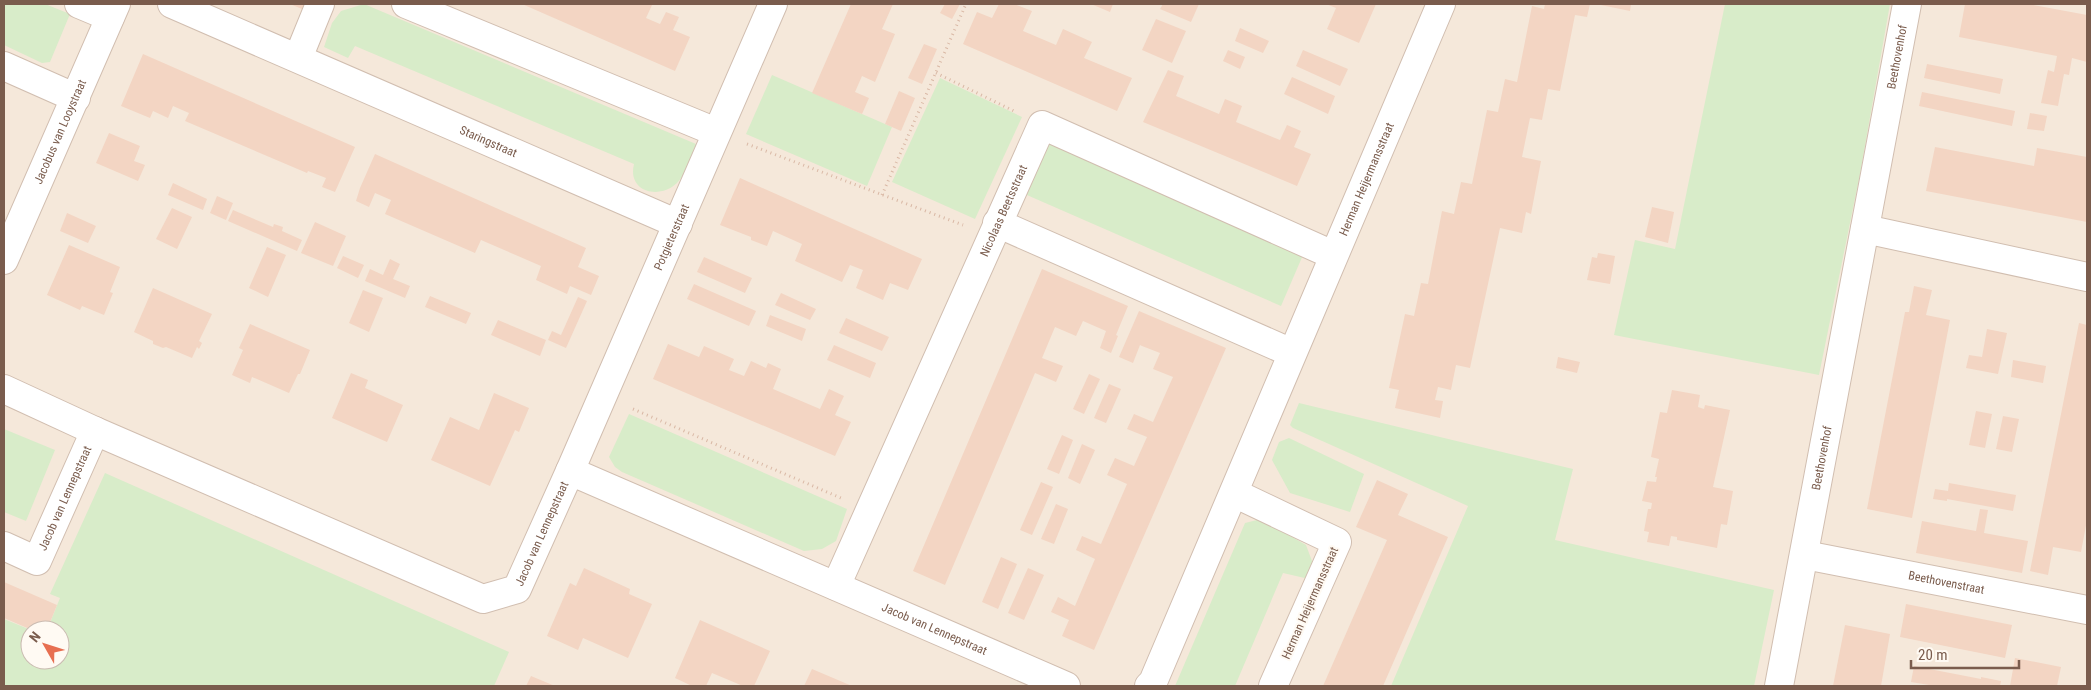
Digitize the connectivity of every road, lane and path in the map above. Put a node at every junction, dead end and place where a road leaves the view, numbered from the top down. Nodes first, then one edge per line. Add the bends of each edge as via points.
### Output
1 (79, 4) edge
2 (172, 4) edge
3 (320, 4) edge
4 (406, 4) edge
5 (773, 4) edge
6 (966, 4) edge
7 (1441, 4) edge
8 (1907, 4) edge
9 (113, 10) edge
10 (298, 58) junction
11 (4, 66) edge
12 (936, 73) junction
13 (76, 98) junction
14 (1042, 125) junction
15 (716, 132) junction
16 (882, 195) junction
17 (678, 224) junction
18 (994, 229) junction
19 (1865, 229) junction
20 (1333, 255) junction
21 (4, 260) edge
22 (2087, 277) edge
23 (1292, 353) junction
24 (4, 389) edge
25 (603, 396) junction
26 (94, 430) junction
27 (570, 471) junction
28 (1234, 493) junction
29 (869, 510) junction
30 (4, 546) edge
31 (1805, 555) junction
32 (836, 586) junction
33 (2087, 610) edge
34 (1066, 686) edge
35 (1149, 686) edge
36 (1273, 686) edge
37 (1779, 686) edge

1 - 9 street
2 - 10 street, Staringstraat
3 - 10 street
4 - 15 street
5 - 15 street, Potgieterstraat
6 - 12 path
7 - 20 street, Herman Heijermansstraat
8 - 19 street, Beethovenhof
9 - 13 street, Jacobus van Looystraat
10 - 17 street, Staringstraat
11 - 13 street
12 - 14 path
12 - 16 path
13 - 21 street, Jacobus van Looystraat
14 - 18 street, Nicolaas Beetsstraat
14 - 20 street
15 - 16 path
15 - 17 street, Potgieterstraat
16 - 18 path
17 - 25 street, Potgieterstraat
18 - 23 street
18 - 29 street, Nicolaas Beetsstraat
19 - 22 street
19 - 31 street, Beethovenhof
20 - 23 street, Herman Heijermansstraat
23 - 28 street, Herman Heijermansstraat
24 - 26 street, Jacob van Lennepstraat
25 - 27 street, Potgieterstraat
25 - 29 path
26 - 27 street, Jacob van Lennepstraat via 483,599 517,590
26 - 30 street, Jacob van Lennepstraat via 37,561
27 - 32 street, Jacob van Lennepstraat
28 - 35 street, Herman Heijermansstraat
28 - 36 street, Herman Heijermansstraat via 1337,542
29 - 32 street, Nicolaas Beetsstraat
31 - 33 street, Beethovenstraat
31 - 37 street, Beethovenhof
32 - 34 street, Jacob van Lennepstraat

